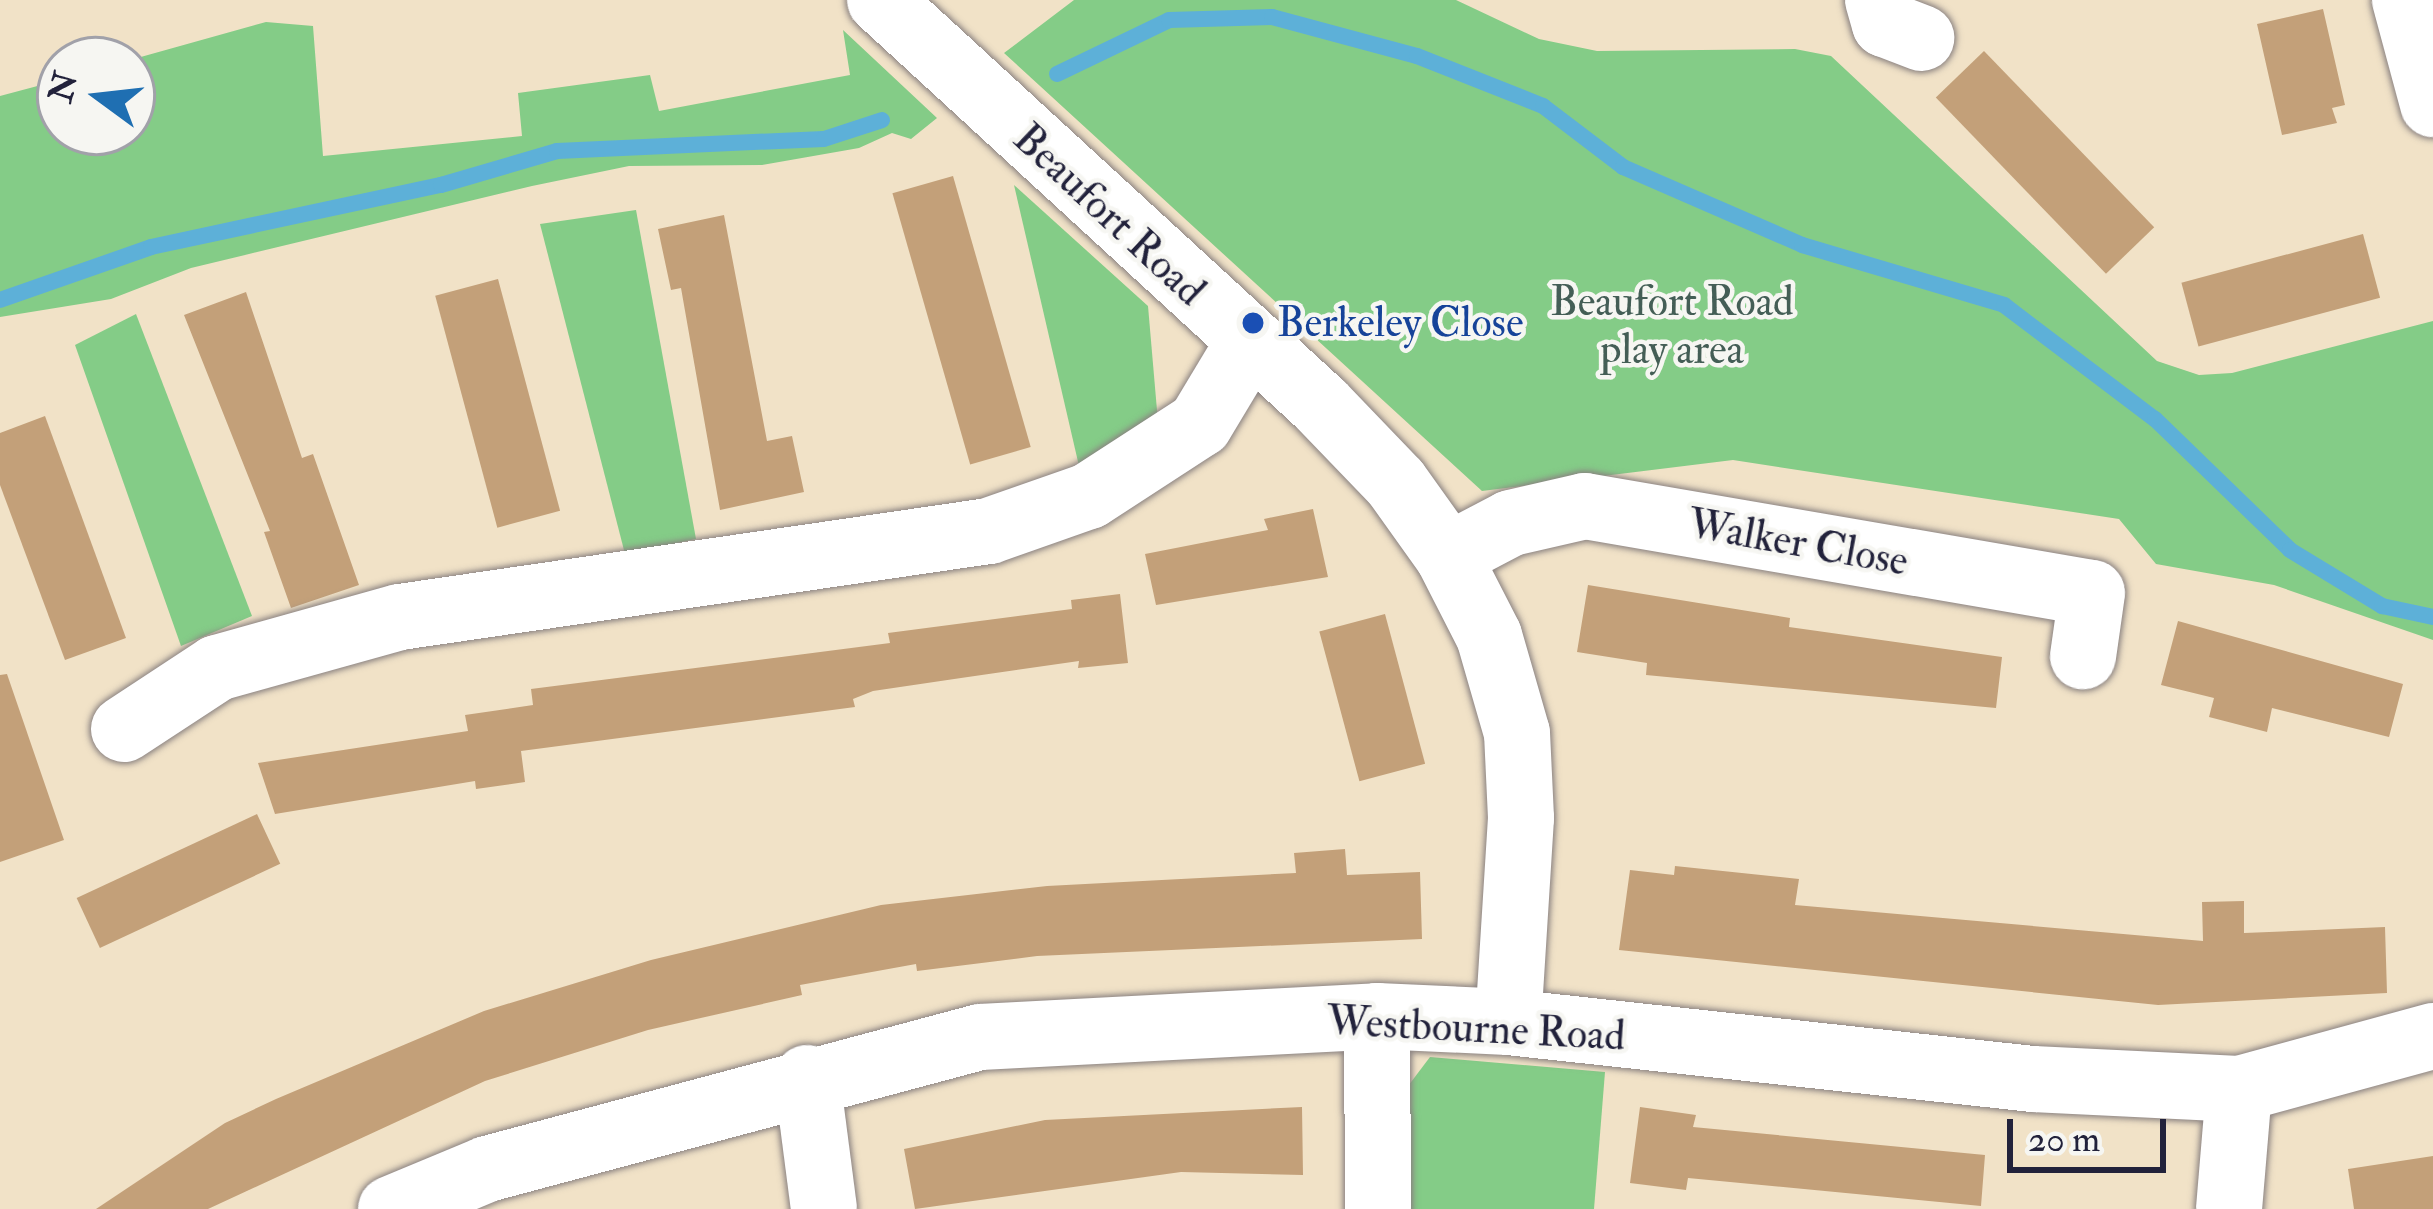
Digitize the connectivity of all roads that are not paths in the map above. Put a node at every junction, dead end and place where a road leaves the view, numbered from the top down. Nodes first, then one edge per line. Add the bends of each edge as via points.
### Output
1 (880, 0) edge
2 (2405, 0) edge
3 (2433, 104) edge
4 (1248, 344) junction
5 (1448, 556) junction
6 (2083, 656) dead end
7 (124, 729) dead end
8 (1377, 1016) junction
9 (1508, 1022) junction
10 (2433, 1036) edge
11 (807, 1078) junction
12 (2239, 1089) junction
13 (391, 1209) edge
14 (824, 1209) edge
15 (1378, 1209) edge
16 (2229, 1209) edge

1 - 4 street, Beaufort Road
2 - 3 street
4 - 5 street, Beaufort Road via 1396,483
4 - 7 street via 1201,424 1089,496 989,531 400,617 217,668
5 - 6 street, Walker Close via 1511,523 1585,506 2092,593
5 - 9 street, Beaufort Road via 1489,636 1516,733 1521,818
8 - 9 street, Westbourne Road
8 - 11 street, Westbourne Road via 980,1037
8 - 15 street
9 - 12 street, Westbourne Road via 2033,1079
10 - 12 street, Westbourne Road
11 - 13 street, Westbourne Road via 487,1169
11 - 14 street
12 - 16 street

